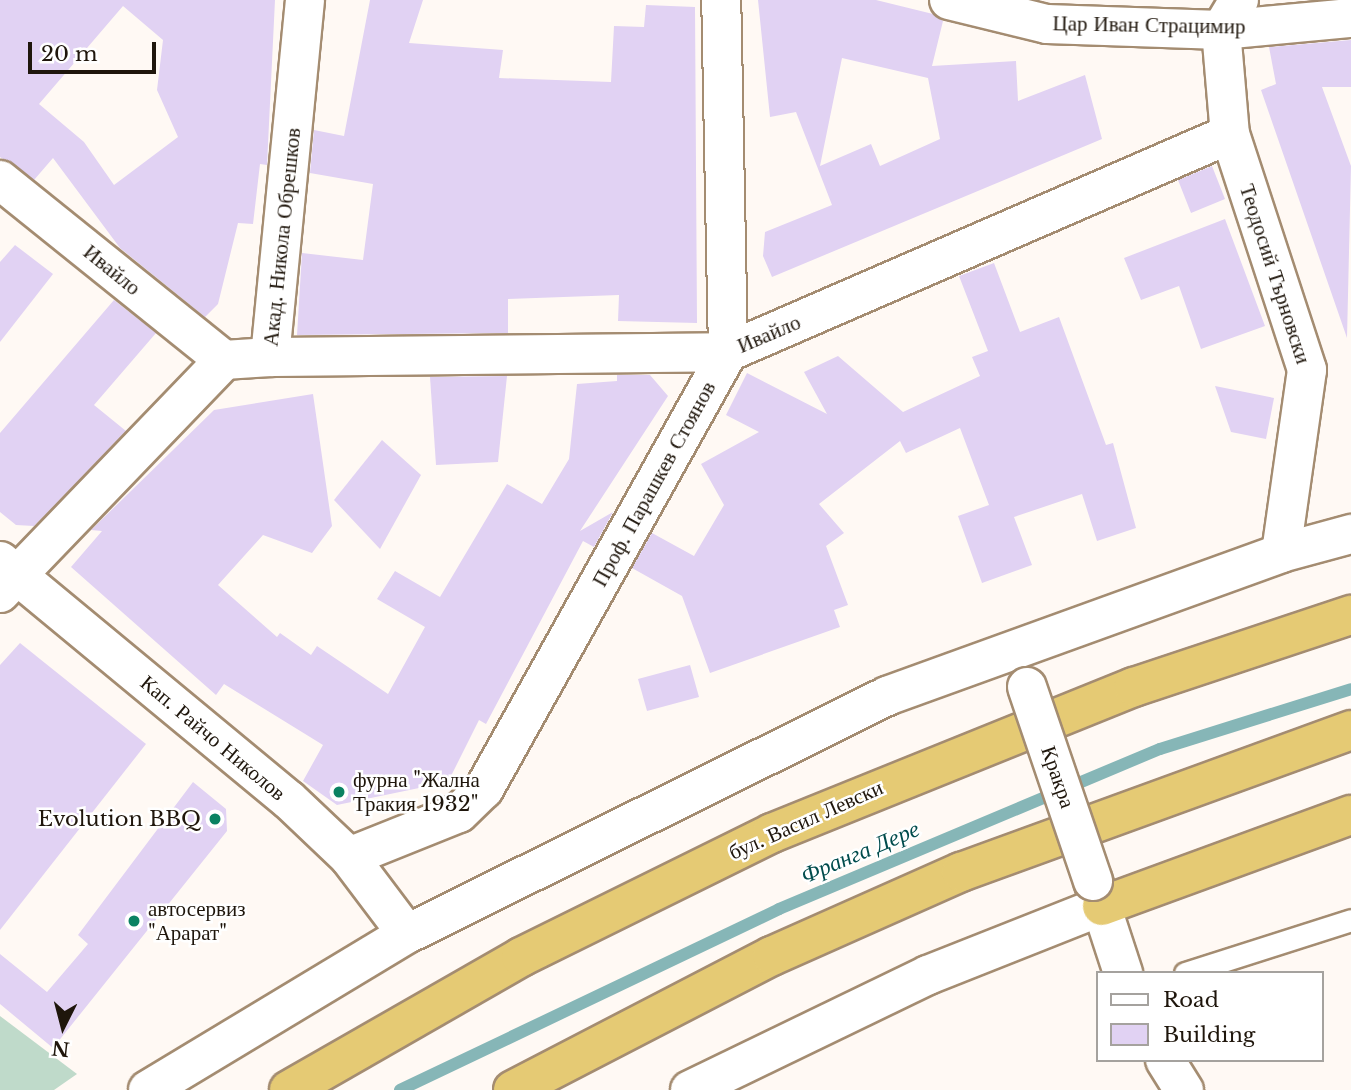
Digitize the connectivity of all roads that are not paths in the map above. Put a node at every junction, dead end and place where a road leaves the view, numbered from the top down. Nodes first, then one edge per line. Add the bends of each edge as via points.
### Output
1 (305, 0) edge
2 (721, 0) edge
3 (949, 0) edge
4 (1049, 12) edge
5 (1230, 15) edge
6 (1351, 18) edge
7 (1230, 134) junction
8 (0, 180) edge
9 (728, 352) junction
10 (270, 357) junction
11 (224, 360) junction
12 (1351, 534) edge
13 (1281, 553) junction
14 (6, 577) edge
15 (1351, 615) edge
16 (1014, 648) junction
17 (1351, 730) edge
18 (1351, 815) edge
19 (349, 857) junction
20 (1098, 894) junction
21 (1351, 920) edge
22 (407, 934) junction
23 (1122, 971) edge
24 (1191, 971) edge
25 (1166, 1062) edge
26 (148, 1090) edge
27 (289, 1090) edge
28 (513, 1090) edge
29 (690, 1090) edge
30 (1184, 1090) edge

1 - 10 street, Акад. Никола Обрешков
2 - 9 street
3 - 4 street, Цар Иван Страцимир
4 - 5 street, Цар Иван Страцимир
5 - 6 street, Цар Иван Страцимир
5 - 7 street, Теодосий Търновски
7 - 9 street, Ивайло
7 - 13 street, Теодосий Търновски via 1307,370
8 - 11 street, Ивайло
9 - 10 street, Ивайло
9 - 19 street, Проф. Парашкев Стоянов via 484,789 459,813
10 - 11 street, Акад. Никола Обрешков
11 - 14 street
12 - 13 street
13 - 16 street
14 - 19 street, Кап. Райчо Николов
15 - 27 highway, бул. Васил Левски via 1134,687 772,833 521,957
16 - 20 street, Кракра, bridge
16 - 22 street via 816,730
17 - 28 highway via 961,872 772,956
18 - 20 highway
19 - 22 street, Кап. Райчо Николов
20 - 23 street, Кракра
20 - 29 street
21 - 24 lane
22 - 26 street
25 - 30 street

